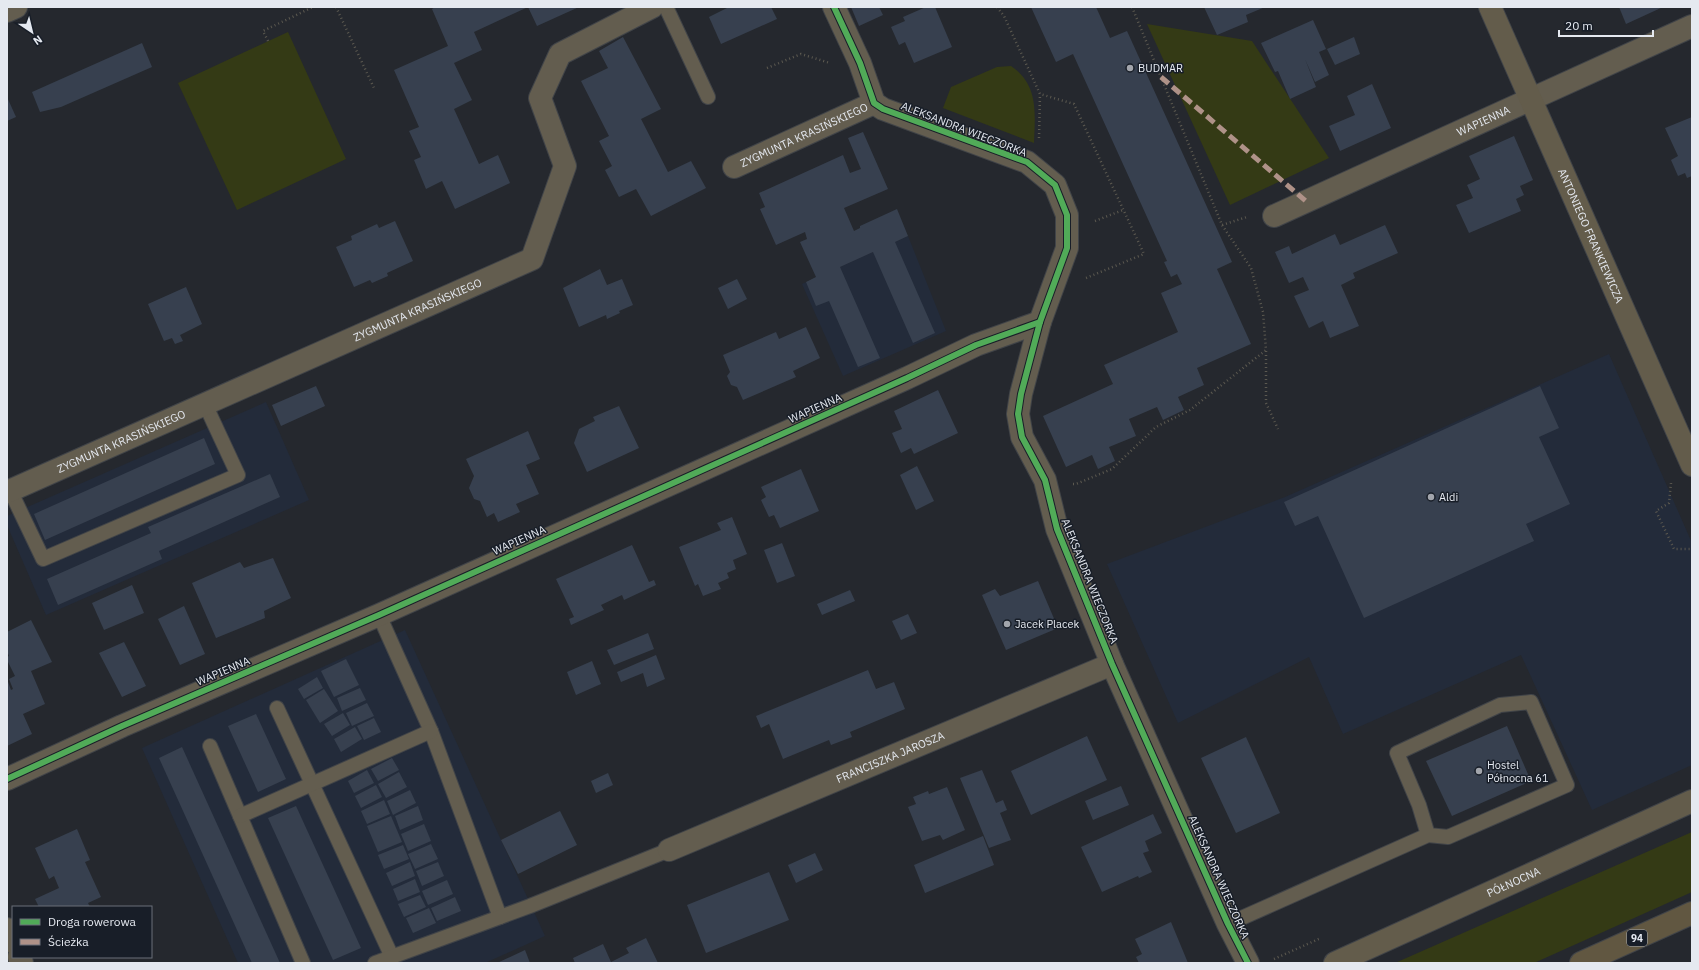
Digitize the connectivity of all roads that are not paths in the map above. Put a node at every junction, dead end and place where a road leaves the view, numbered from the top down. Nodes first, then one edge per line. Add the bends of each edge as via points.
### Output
1 (16, 7) edge
2 (652, 7) edge
3 (666, 7) edge
4 (834, 7) edge
5 (1490, 7) edge
6 (7, 11) edge
7 (1692, 26) edge
8 (708, 97) dead end
9 (1531, 99) junction
10 (874, 102) junction
11 (734, 167) dead end
12 (1274, 216) dead end
13 (1040, 322) junction
14 (205, 404) junction
15 (1692, 465) edge
16 (8, 491) edge
17 (379, 614) junction
18 (1112, 664) junction
19 (277, 708) dead end
20 (431, 731) junction
21 (210, 746) dead end
22 (7, 779) edge
23 (312, 784) junction
24 (1692, 801) edge
25 (240, 816) junction
26 (1428, 836) junction
27 (669, 850) joint
28 (1692, 913) edge
29 (500, 916) junction
30 (1228, 924) junction
31 (7, 929) edge
32 (12, 940) edge
33 (392, 957) junction
34 (303, 963) edge
35 (375, 963) edge
36 (1248, 963) edge
37 (1335, 963) edge
38 (1581, 963) edge

1 - 6 street
2 - 14 street, ZYGMUNTA KRASIŃSKIEGO via 560,54 540,98 565,166 532,259
3 - 8 lane
4 - 10 street via 860,63
5 - 9 street, ANTONIEGO FRANKIEWICZA
7 - 9 street, WAPIENNA
9 - 12 street, WAPIENNA
9 - 15 street, ANTONIEGO FRANKIEWICZA
10 - 11 street, ZYGMUNTA KRASIŃSKIEGO
10 - 13 street, ALEKSANDRA WIECZORKA via 883,109 1027,162 1055,185 1067,215 1067,248
13 - 17 street, WAPIENNA via 976,345
13 - 18 street, ALEKSANDRA WIECZORKA via 1021,394 1018,414 1022,437 1045,480 1057,529
14 - 16 street, ZYGMUNTA KRASIŃSKIEGO
14 - 16 lane via 238,475 43,559
17 - 20 lane
17 - 22 street, WAPIENNA
18 - 27 street, FRANCISZKA JAROSZA
18 - 30 street, ALEKSANDRA WIECZORKA
19 - 23 lane
20 - 23 lane
20 - 29 lane
21 - 25 lane
23 - 25 lane
23 - 33 lane
24 - 37 street, PÓŁNOCNA
25 - 34 lane
26 - 26 lane via 1419,805 1397,752 1500,705 1532,702 1566,785 1448,837
26 - 30 lane
27 - 29 lane
28 - 38 main road, 94
29 - 33 lane
30 - 36 street, ALEKSANDRA WIECZORKA
31 - 32 street
33 - 35 lane

